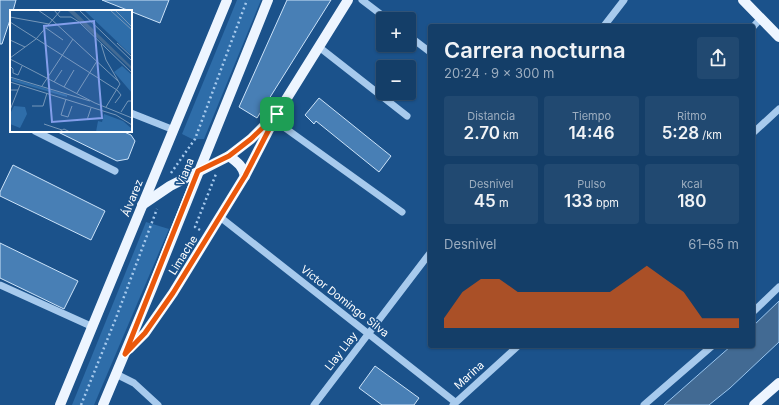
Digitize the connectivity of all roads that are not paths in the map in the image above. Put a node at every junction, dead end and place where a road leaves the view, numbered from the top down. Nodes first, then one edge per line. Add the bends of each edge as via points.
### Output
1 (227, 0) edge
2 (268, 0) edge
3 (348, 0) edge
4 (362, 0) edge
5 (624, 0) edge
6 (743, 0) edge
7 (378, 12) edge
8 (761, 18) junction
9 (606, 24) edge
10 (755, 24) edge
11 (779, 37) edge
12 (416, 41) edge
13 (319, 47) junction
14 (428, 50) edge
15 (779, 109) edge
16 (132, 112) edge
17 (407, 116) dead end
18 (275, 117) junction
19 (174, 130) junction
20 (755, 131) edge
21 (37, 132) edge
22 (229, 156) junction
23 (115, 171) dead end
24 (198, 171) junction
25 (245, 176) junction
26 (142, 206) junction
27 (402, 212) dead end
28 (220, 217) junction
29 (428, 257) edge
30 (0, 285) edge
31 (779, 287) edge
32 (755, 310) edge
33 (93, 327) junction
34 (369, 333) junction
35 (516, 348) edge
36 (710, 348) edge
37 (125, 354) junction
38 (116, 374) junction
39 (779, 383) edge
40 (454, 404) edge
41 (60, 405) edge
42 (103, 405) edge
43 (158, 405) edge
44 (314, 405) edge
45 (644, 405) edge
46 (754, 405) edge

1 - 19 main road, Álvarez
2 - 24 main road, Viana
3 - 13 main road, Limache
4 - 7 street
5 - 9 street
6 - 8 main road
8 - 10 street
8 - 11 main road
12 - 14 street
13 - 17 street
13 - 18 main road, Limache
15 - 20 street
16 - 19 street
18 - 22 main road, Limache
18 - 25 main road, Limache
18 - 27 street
19 - 26 main road, Álvarez
21 - 23 street
22 - 24 main road, Limache
22 - 25 main road via 241,166
24 - 26 main road, Limache via 170,186
24 - 37 main road, Viana
25 - 28 main road, Limache
26 - 33 main road, Álvarez
28 - 34 street, Víctor Domingo Silva
28 - 37 main road, Limache via 173,293 145,333
29 - 34 street, Llay Llay
30 - 33 street
31 - 32 street
33 - 41 main road, Álvarez
34 - 40 street, Víctor Domingo Silva
34 - 44 street, Llay Llay
35 - 40 street, Marina
36 - 45 street
37 - 38 main road, Limache
38 - 42 main road, Limache
38 - 43 street via 134,383
39 - 46 main road

